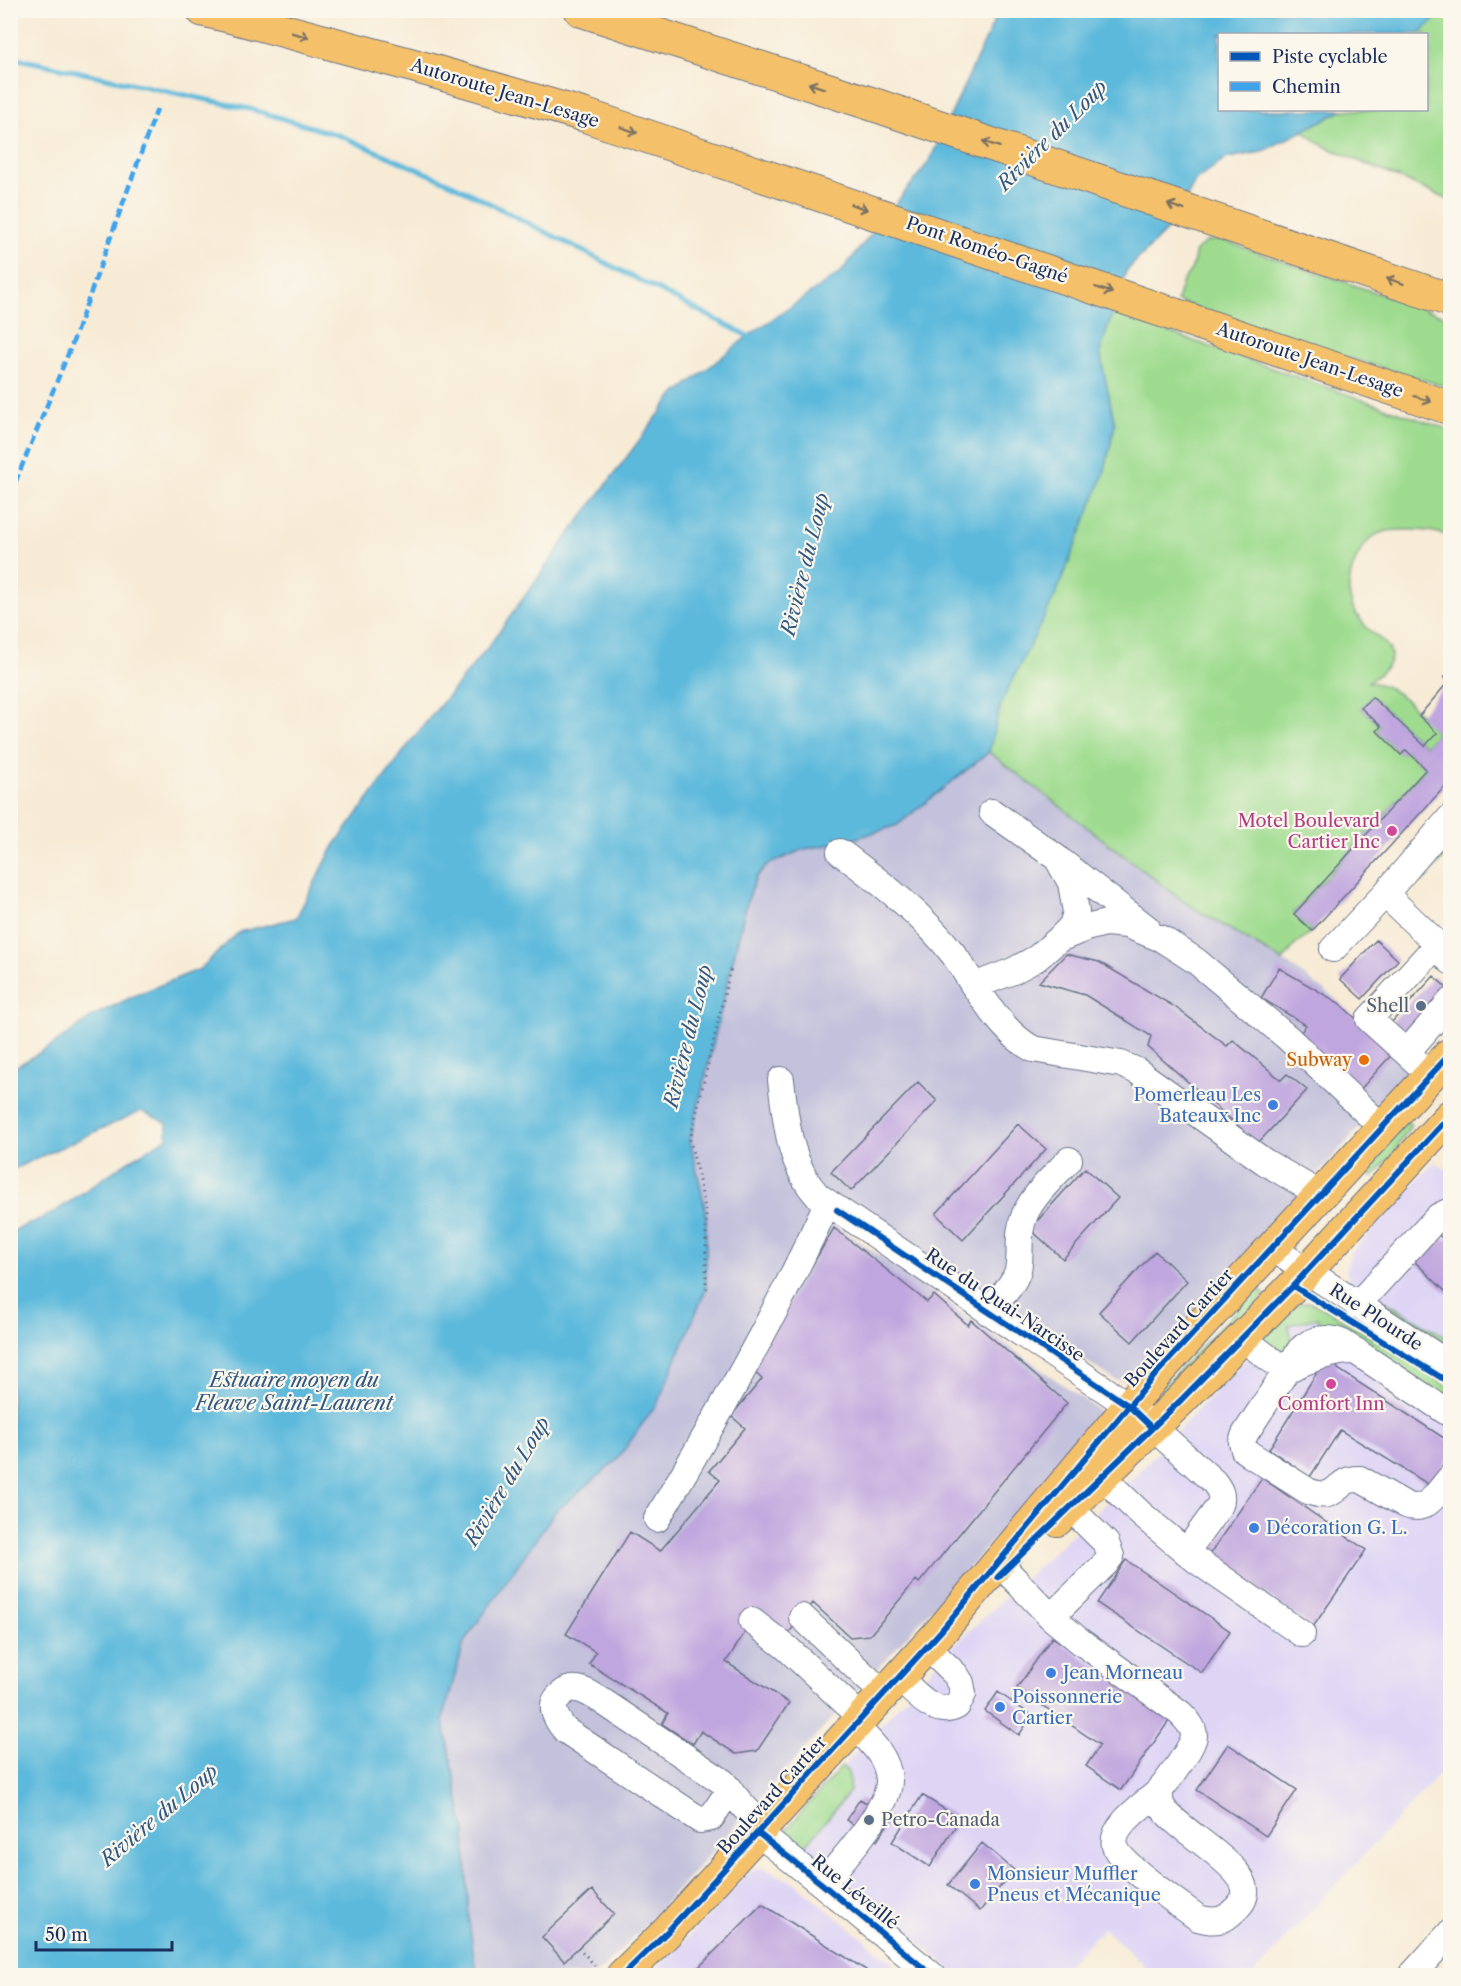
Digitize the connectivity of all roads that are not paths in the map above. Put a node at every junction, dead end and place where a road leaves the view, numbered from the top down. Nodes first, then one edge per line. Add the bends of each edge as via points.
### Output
1 (203, 10) edge
2 (581, 10) edge
3 (804, 189) joint
4 (1450, 300) edge
5 (1169, 312) joint
6 (1450, 408) edge
7 (992, 812) dead end
8 (1450, 818) edge
9 (840, 852) dead end
10 (1057, 858) junction
11 (1385, 894) junction
12 (1059, 939) junction
13 (1162, 939) junction
14 (1333, 949) dead end
15 (1444, 953) edge
16 (974, 986) junction
17 (1450, 1002) edge
18 (1407, 1053) junction
19 (1441, 1064) edge
20 (781, 1080) dead end
21 (1450, 1116) edge
22 (1383, 1128) junction
23 (1069, 1160) dead end
24 (1321, 1195) junction
25 (832, 1206) junction
26 (1450, 1211) edge
27 (1272, 1248) junction
28 (1306, 1272) junction
29 (1357, 1305) junction
30 (988, 1312) junction
31 (1242, 1338) junction
32 (1450, 1365) edge
33 (1286, 1371) junction
34 (1129, 1406) junction
35 (1450, 1414) edge
36 (1152, 1428) junction
37 (1093, 1468) junction
38 (1450, 1478) edge
39 (1063, 1501) junction
40 (657, 1518) dead end
41 (1186, 1552) junction
42 (1002, 1566) junction
43 (802, 1617) dead end
44 (1052, 1617) junction
45 (752, 1622) dead end
46 (1302, 1634) dead end
47 (934, 1639) junction
48 (891, 1686) junction
49 (859, 1722) junction
50 (730, 1789) junction
51 (1160, 1790) junction
52 (761, 1830) junction
53 (822, 1884) junction
54 (1450, 1934) edge
55 (622, 1976) edge
56 (933, 1976) edge
57 (1411, 1976) edge

1 -> 3 highway, Autoroute Jean-Lesage via 584,115
4 -> 2 highway
3 -> 5 highway, Pont Roméo-Gagné
5 -> 6 highway, Autoroute Jean-Lesage
7 - 10 street
8 - 11 street
9 - 16 street via 885,885 931,929
10 - 12 street via 1071,883 1076,912 1072,926
10 - 13 street
11 - 14 street
11 - 15 street
12 - 13 street via 1106,923 1127,925
12 - 16 street via 1037,958
13 - 22 street via 1196,961 1258,1012
15 - 18 street via 1369,1018
16 - 24 street via 1020,1043 1033,1050 1121,1064 1137,1071 1265,1162
17 - 18 street
18 - 19 street
19 - 22 main road, Boulevard Cartier
20 - 25 street, Rue du Quai-Narcisse via 797,1166 807,1185
21 - 28 main road, Boulevard Cartier
22 - 24 main road, Boulevard Cartier
23 - 30 street via 1026,1212 1020,1228 1014,1280
24 - 27 main road, Boulevard Cartier
25 - 30 street, Rue du Quai-Narcisse
25 - 40 street
26 - 29 street via 1433,1222
27 - 28 street, Rue Plourde
27 - 34 main road, Boulevard Cartier
28 - 29 street, Rue Plourde
28 - 31 main road, Boulevard Cartier
29 - 32 street, Rue Plourde
30 - 34 street, Rue du Quai-Narcisse
31 - 33 street
31 - 36 main road, Boulevard Cartier
33 - 35 street via 1300,1350 1312,1341 1335,1339
33 - 38 street via 1245,1434 1244,1450 1251,1455 1318,1495 1331,1494 1353,1478 1414,1508 1427,1504
34 - 36 street, Rue du Quai-Narcisse
34 - 37 main road, Boulevard Cartier
36 - 37 main road, Boulevard Cartier
36 - 41 street, Rue du Quai-Narcisse via 1220,1490 1220,1505
37 - 39 main road, Boulevard Cartier
37 - 41 street
39 - 42 main road, Boulevard Cartier
39 - 44 street via 1106,1543 1111,1556
41 - 46 street
42 - 44 street
42 - 47 main road, Boulevard Cartier
43 - 48 street
44 - 51 street via 1187,1720 1194,1737
45 - 49 street via 787,1648
47 - 48 main road, Boulevard Cartier
47 - 48 street via 959,1679 963,1694 957,1706 946,1710 934,1707
48 - 49 main road, Boulevard Cartier
49 - 52 main road, Boulevard Cartier
49 - 53 street via 880,1755 889,1778 888,1790 885,1801 849,1853
50 - 50 street, Rue Léveillé via 584,1690 568,1689 557,1696 554,1713 565,1730 700,1820 711,1818
50 - 52 street, Rue Léveillé
51 - 51 street via 1122,1826 1115,1837 1115,1847 1139,1873 1198,1918 1225,1918 1241,1904 1245,1894 1241,1880 1163,1809
52 - 53 street, Rue Léveillé
52 - 55 main road, Boulevard Cartier
53 - 56 street, Rue Léveillé
54 - 57 street

